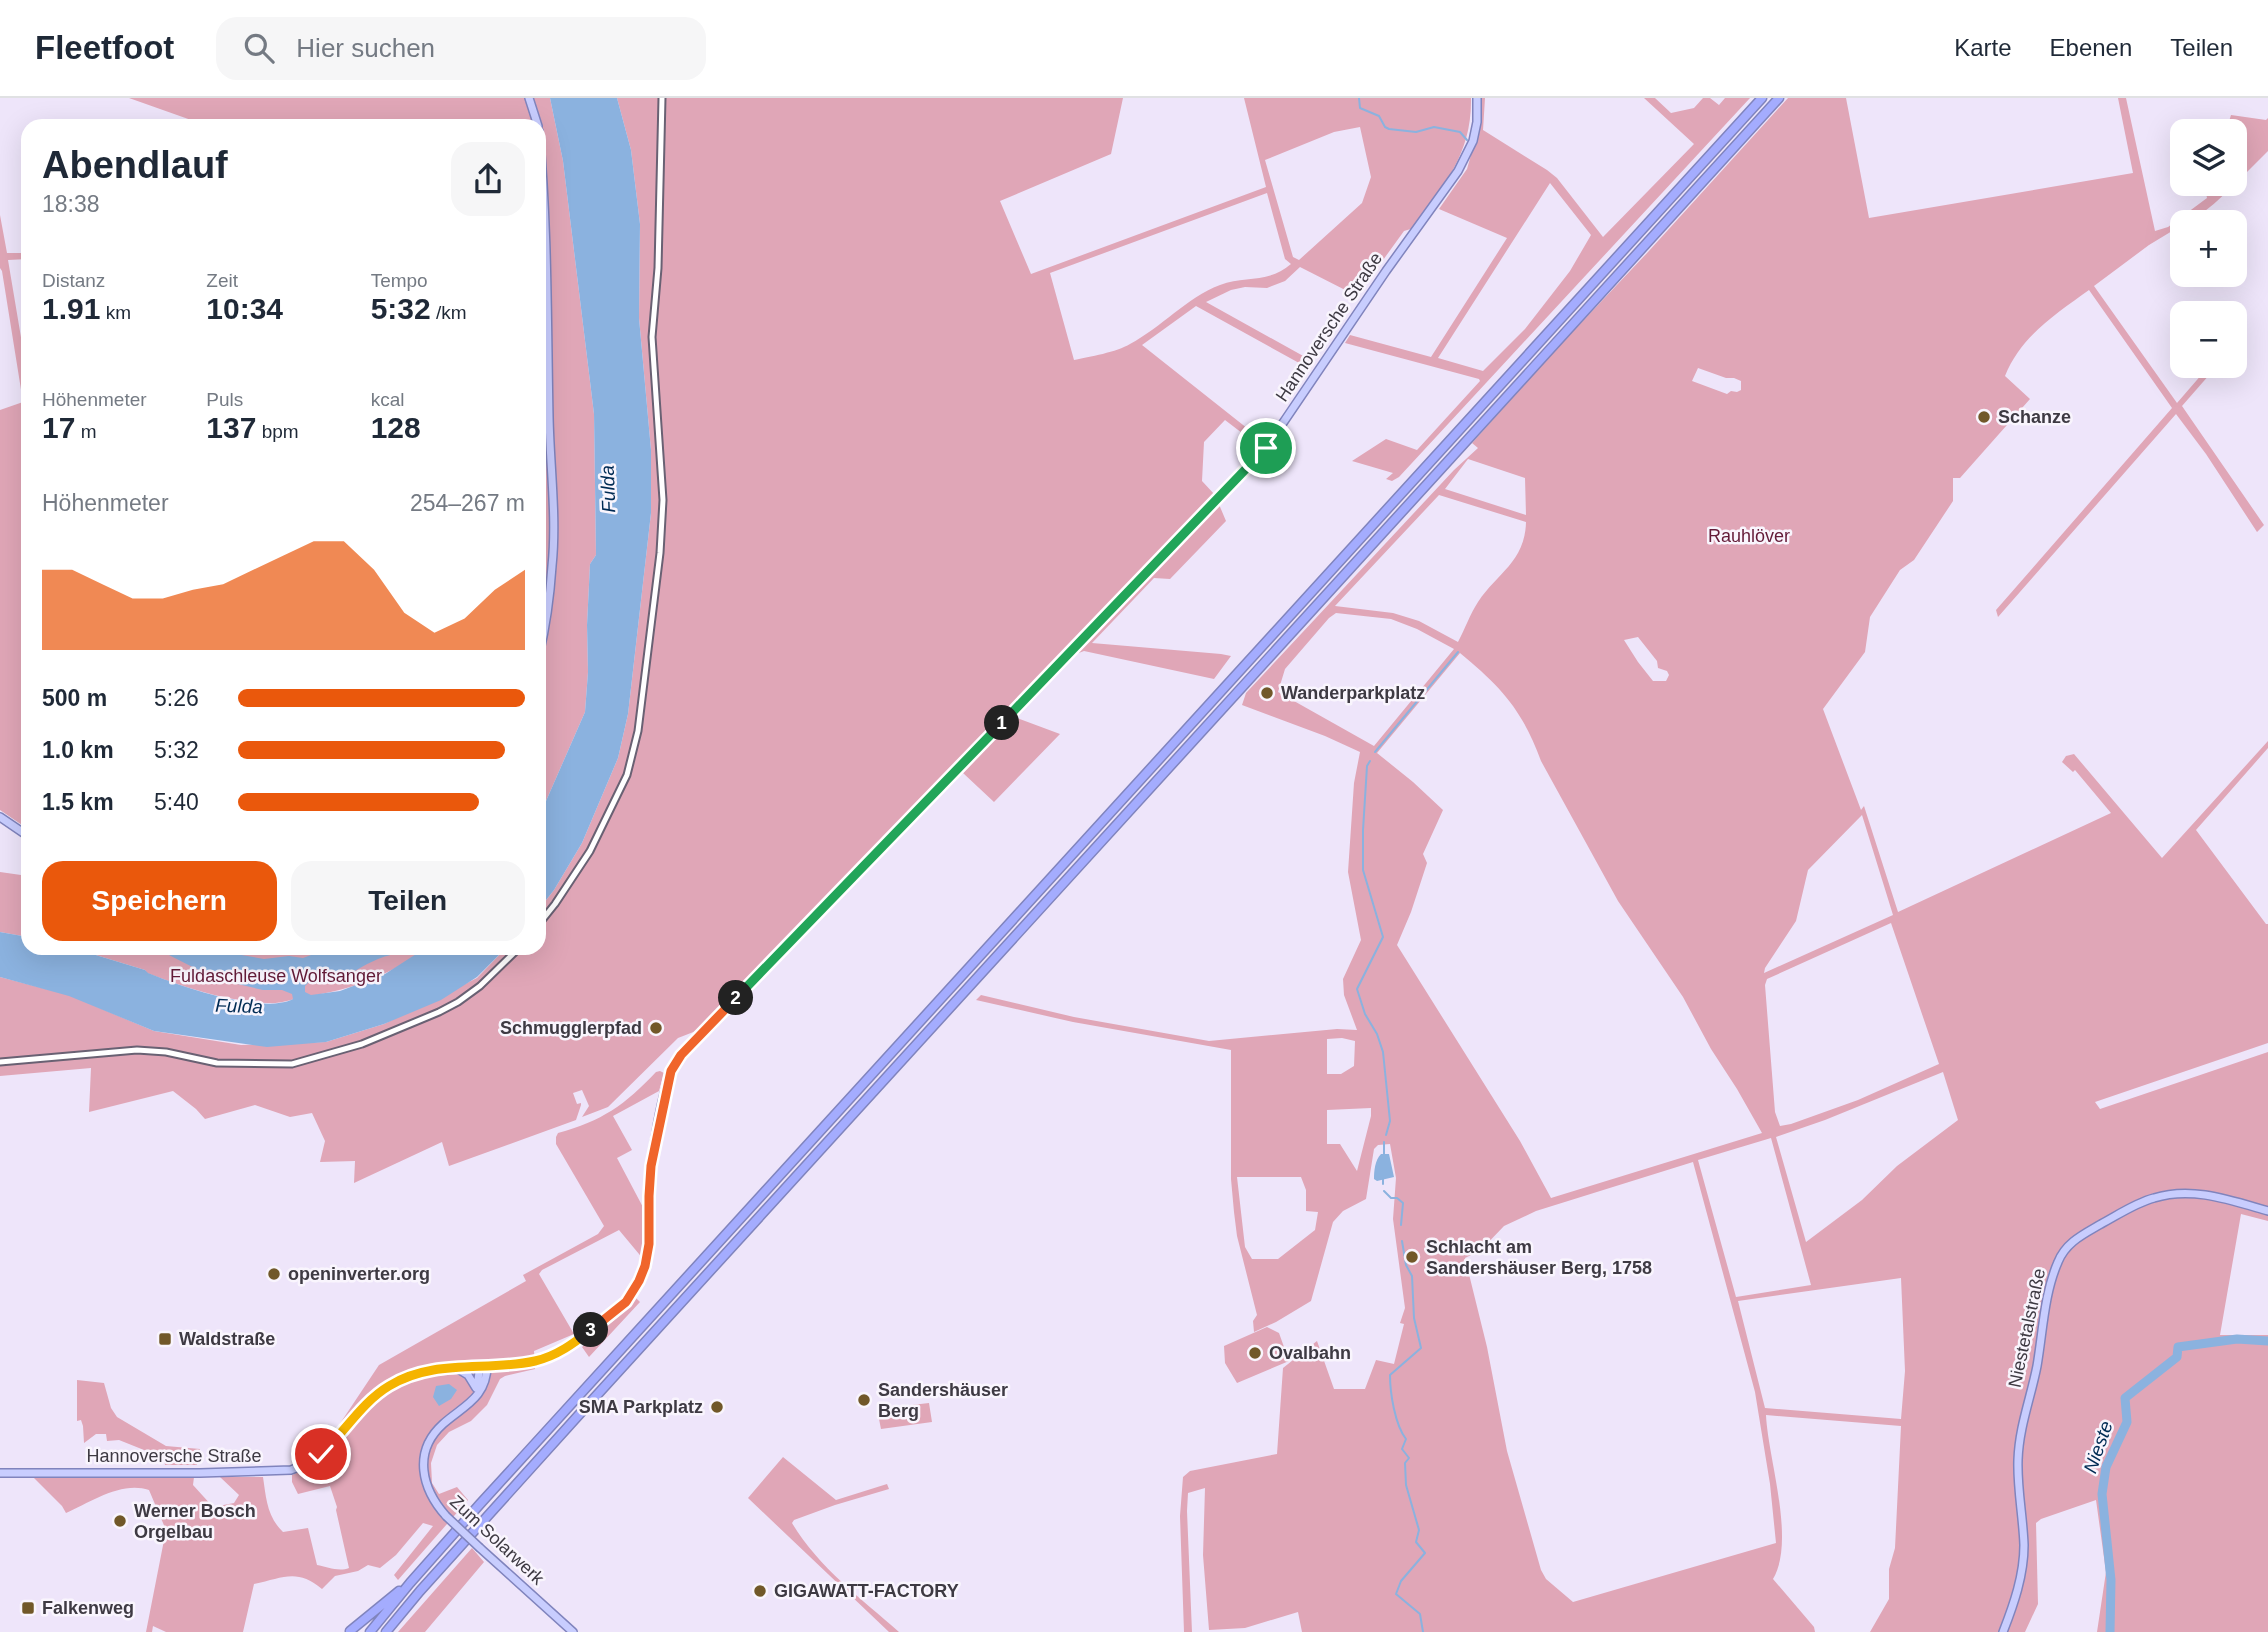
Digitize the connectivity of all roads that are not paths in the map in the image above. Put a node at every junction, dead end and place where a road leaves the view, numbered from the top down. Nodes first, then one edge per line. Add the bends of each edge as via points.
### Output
1 (529, 98) edge
2 (662, 98) edge
3 (1478, 98) edge
4 (1762, 98) edge
5 (1779, 98) edge
6 (536, 119) edge
7 (546, 231) edge
8 (546, 618) edge
9 (0, 817) edge
10 (21, 831) edge
11 (546, 915) edge
12 (512, 955) edge
13 (0, 1062) edge
14 (2268, 1211) edge
15 (483, 1365) junction
16 (450, 1368) junction
17 (476, 1391) junction
18 (0, 1473) edge
19 (410, 1583) junction
20 (350, 1631) edge
21 (370, 1632) edge
22 (386, 1632) edge
23 (573, 1632) edge
24 (2003, 1632) edge

1 - 6 main road
2 - 11 street via 652,337 663,500 638,732 627,775 590,851
3 - 15 main road, Hannoversche Straße via 1473,141 1458,172 1266,448 677,1060 667,1081 651,1166 647,1258 626,1302 559,1352 530,1362
4 - 19 highway
5 - 22 highway
7 - 8 main road via 553,526
9 - 10 main road
12 - 13 street via 458,1002 362,1044 292,1064 217,1063 137,1051
14 - 24 main road, Niestetalstraße via 2204,1194 2173,1193 2141,1203 2064,1250 2048,1293 2019,1443 2024,1546 2018,1592
15 - 16 main road, Hannoversche Straße
15 - 17 main road, Zum Solarwerk via 485,1380
16 - 17 main road via 468,1375
16 - 18 main road, Hannoversche Straße via 423,1372 389,1386 321,1454 291,1470
17 - 23 main road, Zum Solarwerk, bridge via 466,1407 437,1429 429,1444 424,1472 427,1490 446,1516
19 - 20 highway
19 - 21 highway

